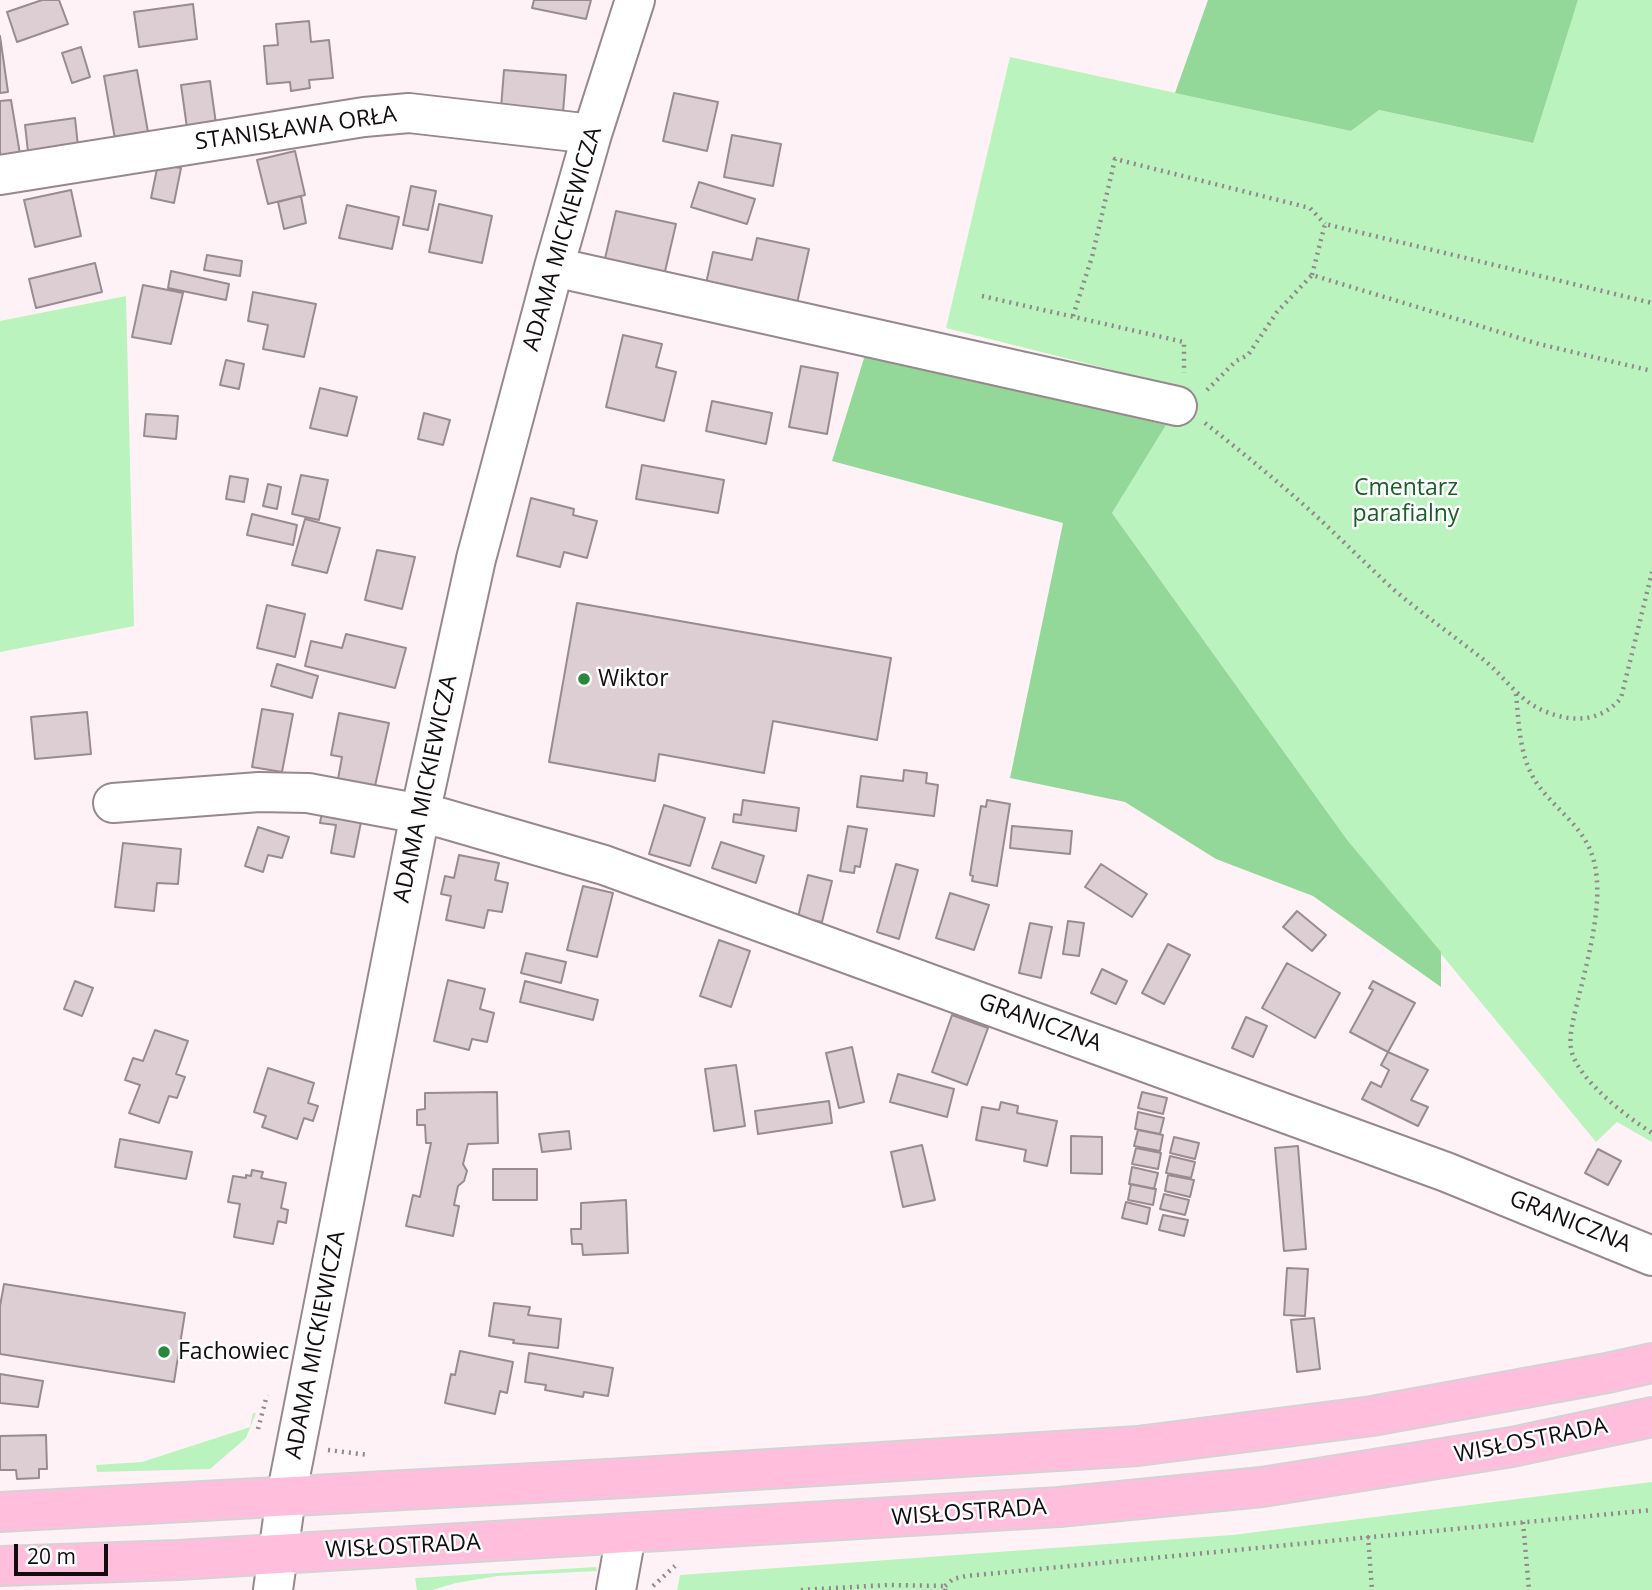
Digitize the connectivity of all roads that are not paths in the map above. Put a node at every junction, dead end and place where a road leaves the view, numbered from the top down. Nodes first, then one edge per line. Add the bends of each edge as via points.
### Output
1 (635, 0) edge
2 (592, 134) junction
3 (0, 175) edge
4 (554, 267) junction
5 (1184, 409) road end
6 (113, 803) dead end
7 (419, 814) junction
8 (1652, 1256) edge
9 (1652, 1363) edge
10 (1652, 1417) edge
11 (286, 1497) junction
12 (0, 1512) edge
13 (626, 1535) junction
14 (0, 1566) edge
15 (276, 1572) edge
16 (616, 1590) edge

1 - 2 street, ADAMA MICKIEWICZA
2 - 3 street, STANISŁAWA ORŁA via 409,113
2 - 4 street, ADAMA MICKIEWICZA
4 - 5 street
4 - 7 street, ADAMA MICKIEWICZA via 476,559
6 - 7 street, GRANICZNA via 259,792 308,793
7 - 8 street, GRANICZNA via 604,865 762,921 1446,1172
7 - 11 street, ADAMA MICKIEWICZA
9 - 11 main road via 1372,1416 1138,1446
10 - 13 main road, WISŁOSTRADA via 1512,1447 1262,1487 1046,1508
11 - 12 main road
11 - 15 street, ADAMA MICKIEWICZA
13 - 15 main road, WISŁOSTRADA
13 - 16 street
14 - 15 main road, WISŁOSTRADA

